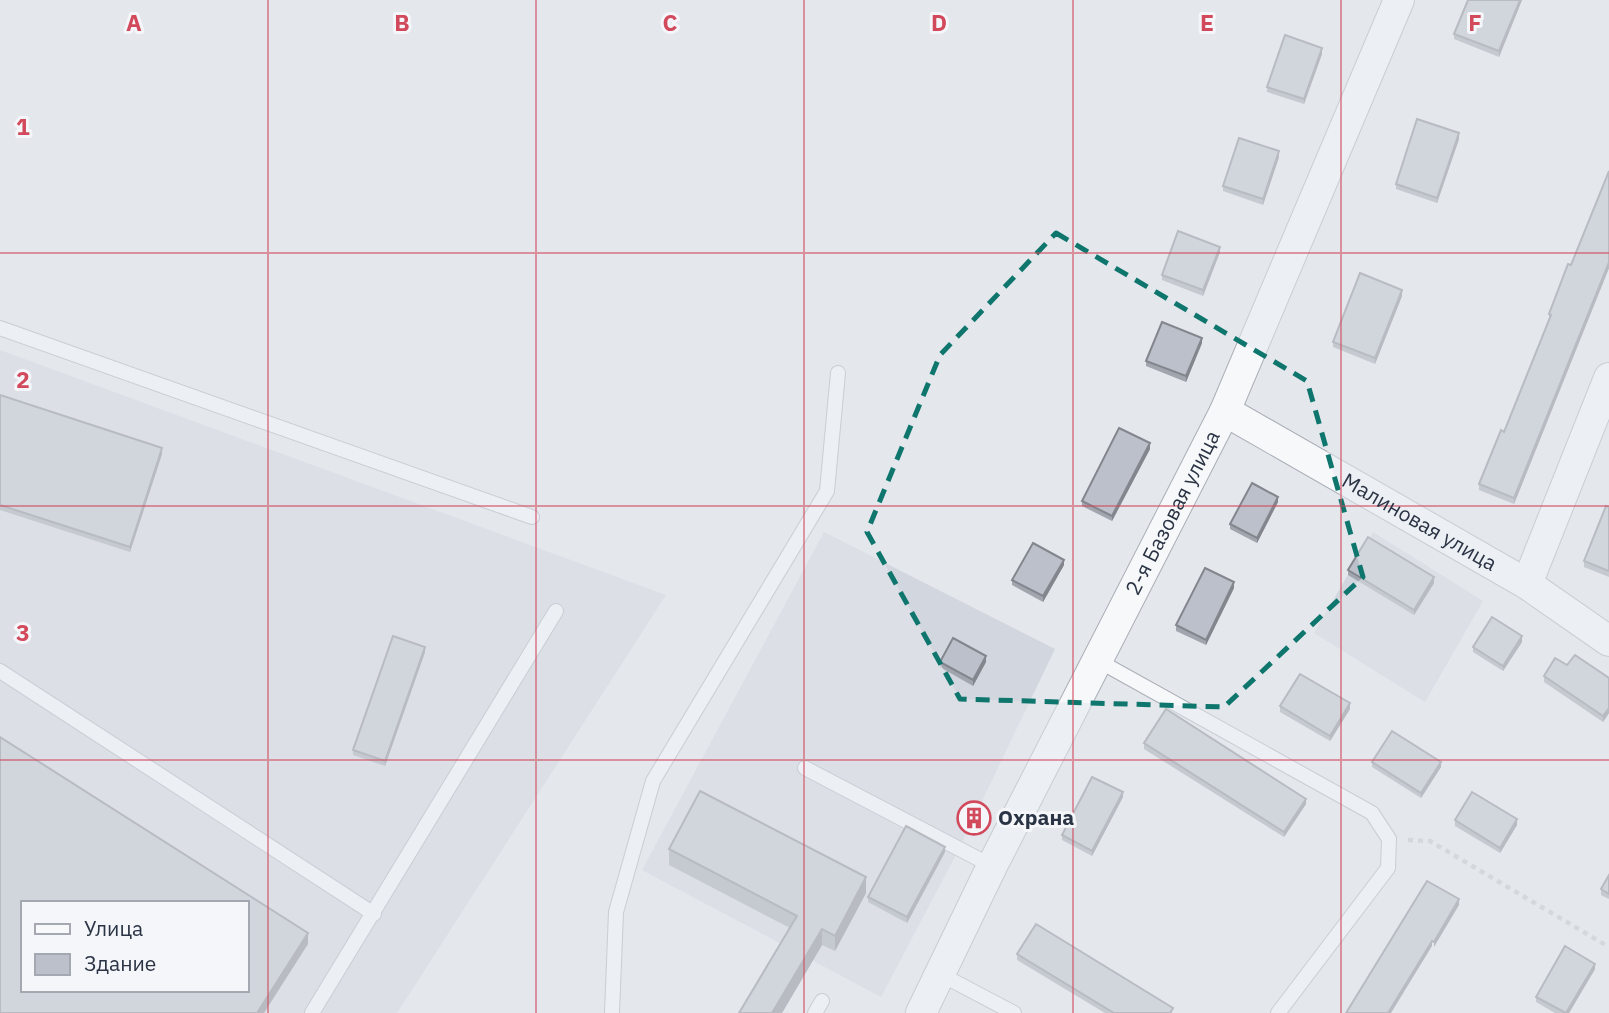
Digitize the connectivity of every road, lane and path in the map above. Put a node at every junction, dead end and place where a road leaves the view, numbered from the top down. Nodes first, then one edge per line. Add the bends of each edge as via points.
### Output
1 (1399, 0) edge
2 (0, 328) edge
3 (838, 373) dead end
4 (1609, 378) edge
5 (1225, 411) junction
6 (532, 517) dead end
7 (1527, 584) junction
8 (556, 611) dead end
9 (1609, 641) edge
10 (1097, 660) junction
11 (0, 671) edge
12 (805, 768) dead end
13 (1389, 839) junction
14 (992, 866) junction
15 (374, 914) junction
16 (1609, 947) edge
17 (940, 974) junction
18 (312, 1013) edge
19 (611, 1013) edge
20 (921, 1013) edge
21 (1014, 1013) edge
22 (1278, 1013) edge

1 - 5 street, 2-я Базовая улица
2 - 6 lane
3 - 19 lane via 827,491 653,780 616,912
4 - 7 street
5 - 7 street, Малиновая улица
5 - 10 street, 2-я Базовая улица
7 - 9 street, Малиновая улица
8 - 15 lane
10 - 13 lane via 1372,813
10 - 14 street, 2-я Базовая улица
11 - 15 lane
12 - 14 lane
13 - 16 path via 1430,841
13 - 22 lane via 1388,868
14 - 17 street, 2-я Базовая улица
15 - 18 lane
17 - 20 street, 2-я Базовая улица
17 - 21 lane

